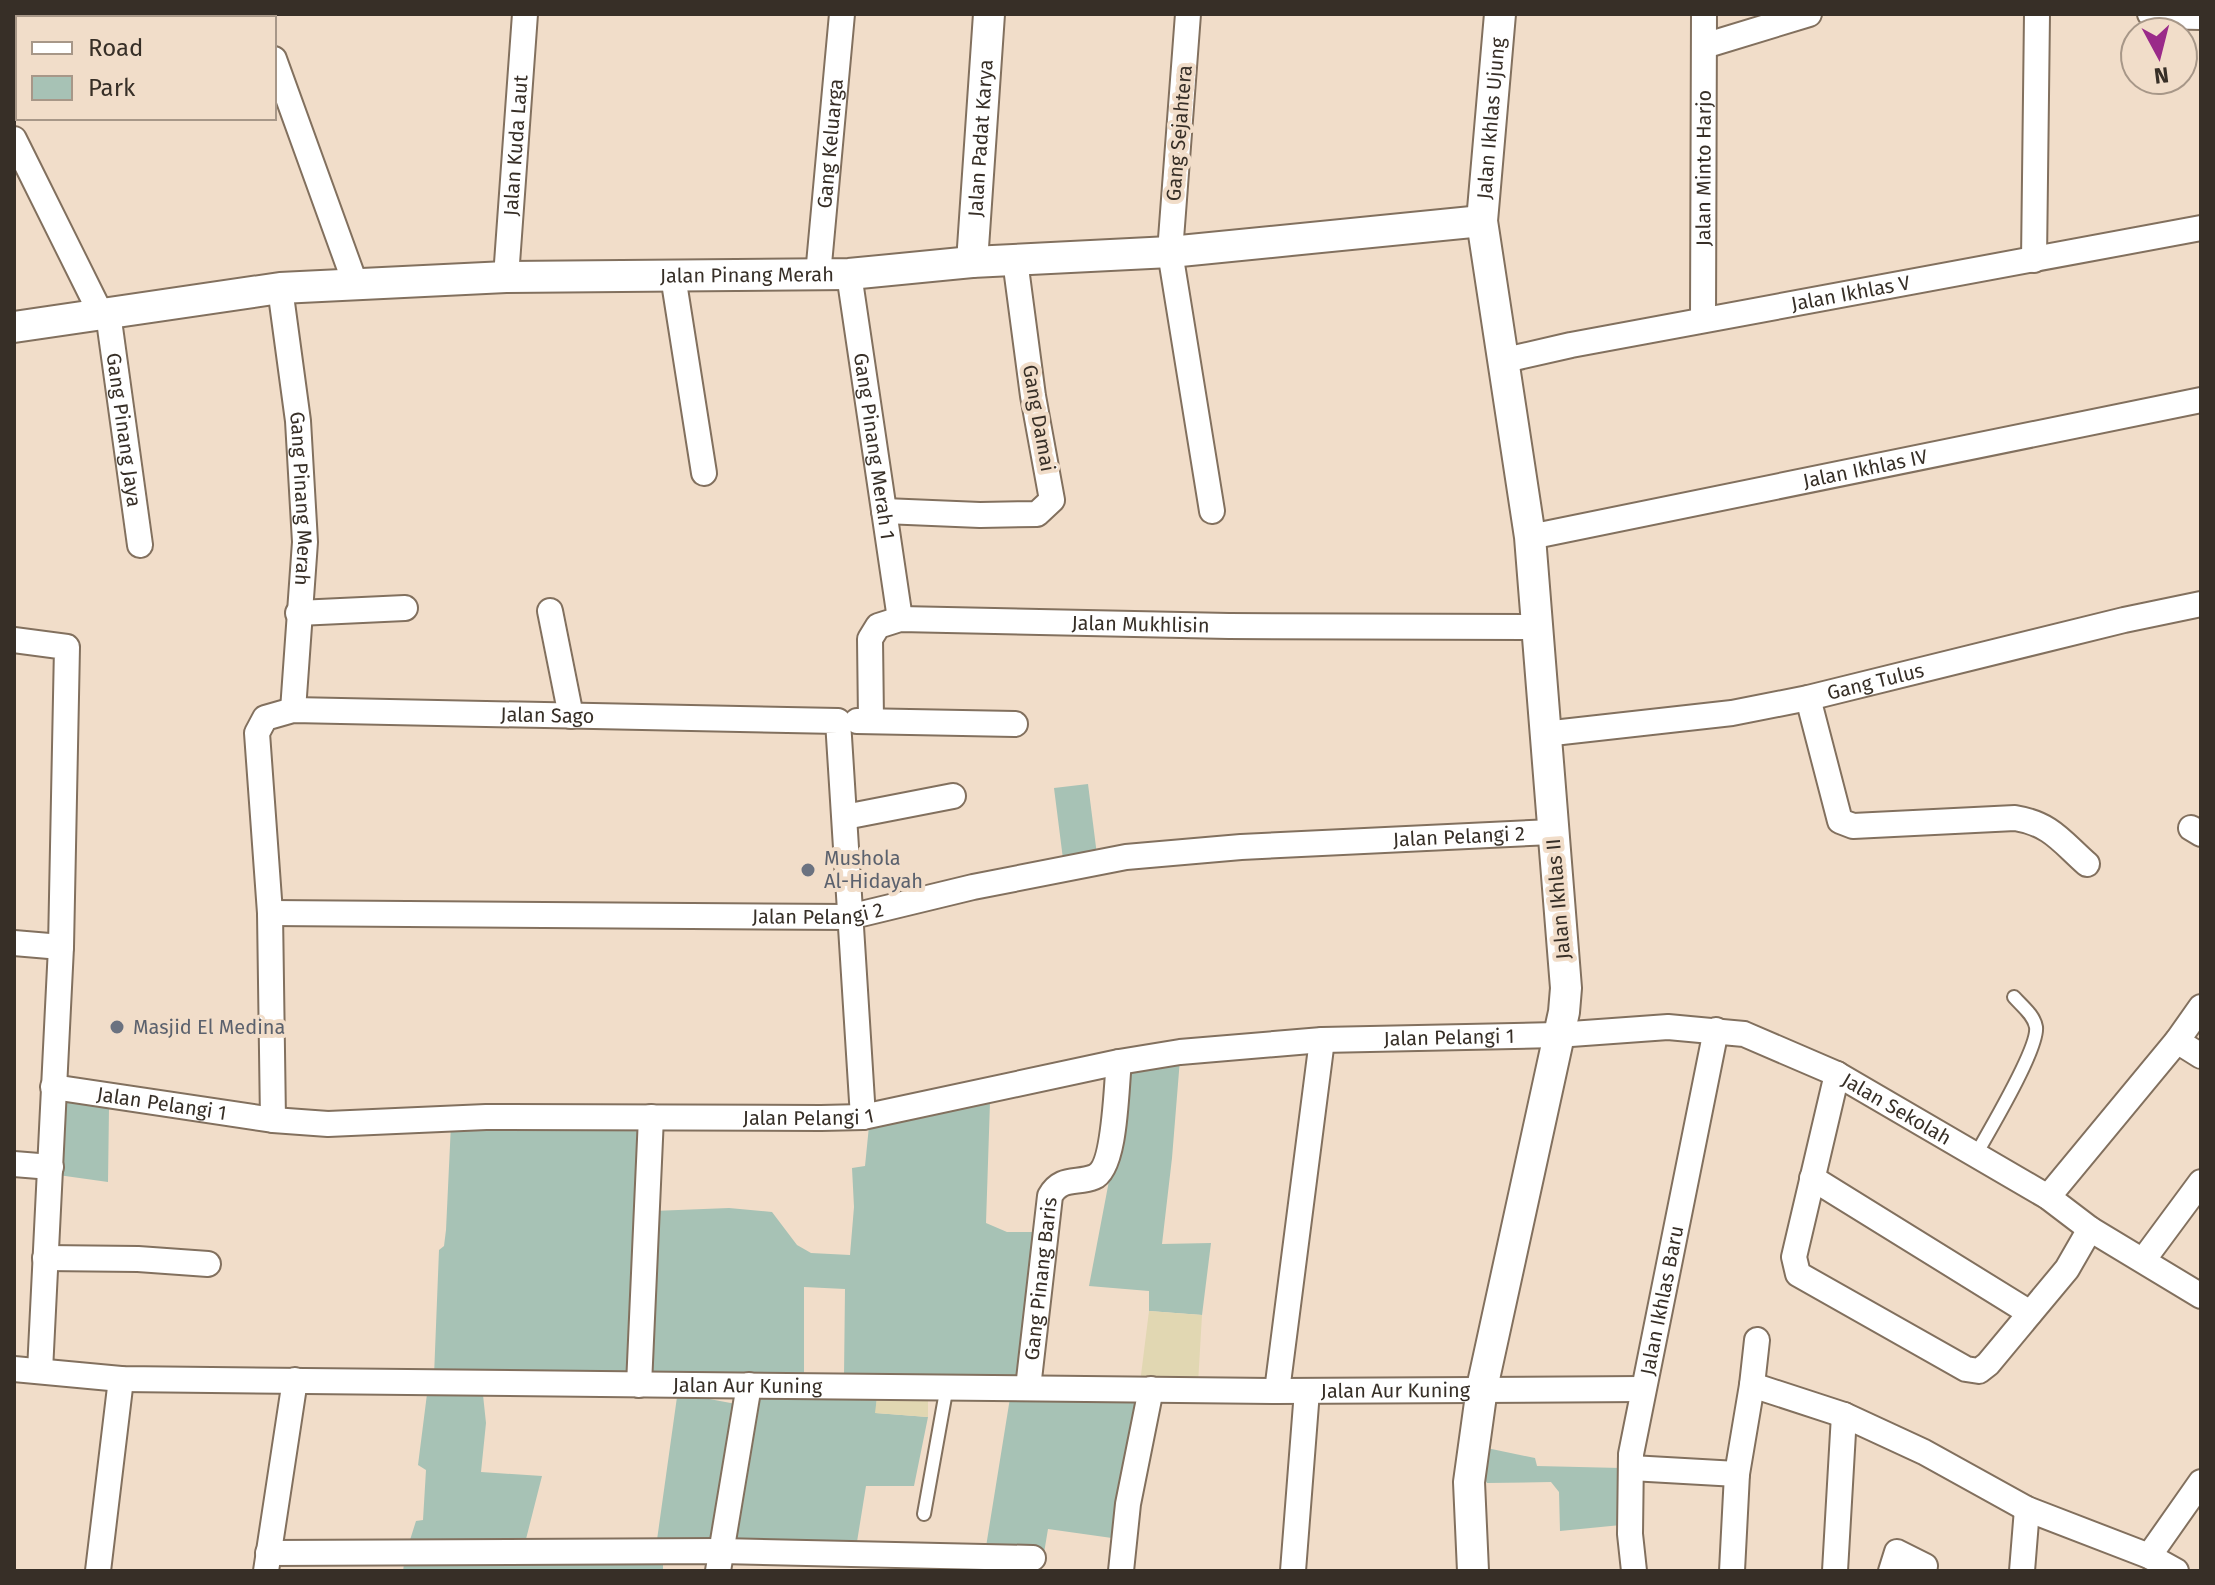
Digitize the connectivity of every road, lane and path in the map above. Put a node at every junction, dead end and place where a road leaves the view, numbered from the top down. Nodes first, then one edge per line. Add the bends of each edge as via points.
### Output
1 (525, 14) edge
2 (842, 14) edge
3 (989, 14) edge
4 (1188, 14) edge
5 (1500, 14) edge
6 (1704, 14) edge
7 (1809, 14) edge
8 (2037, 14) edge
9 (2150, 14) edge
10 (2201, 17) edge
11 (1704, 46) junction
12 (276, 65) edge
13 (14, 139) edge
14 (1482, 221) junction
15 (2201, 228) edge
16 (1170, 252) junction
17 (1015, 260) junction
18 (2034, 260) junction
19 (972, 262) junction
20 (849, 274) junction
21 (818, 275) junction
22 (673, 276) junction
23 (506, 277) junction
24 (355, 283) junction
25 (280, 288) junction
26 (104, 314) junction
27 (1703, 320) junction
28 (14, 327) edge
29 (1501, 361) junction
30 (2201, 400) edge
31 (704, 473) dead end
32 (884, 511) junction
33 (1212, 511) dead end
34 (1530, 537) junction
35 (140, 545) dead end
36 (2201, 604) edge
37 (405, 608) dead end
38 (550, 611) dead end
39 (298, 613) junction
40 (900, 619) junction
41 (1536, 627) junction
42 (14, 640) edge
43 (1808, 698) junction
44 (293, 710) junction
45 (571, 716) junction
46 (871, 720) junction
47 (838, 721) junction
48 (1015, 724) dead end
49 (1544, 734) junction
50 (953, 796) dead end
51 (845, 817) junction
52 (1552, 832) junction
53 (2087, 864) dead end
54 (270, 913) junction
55 (849, 917) junction
56 (14, 943) edge
57 (61, 947) junction
58 (2014, 997) dead end
59 (2201, 1007) edge
60 (1716, 1030) junction
61 (1557, 1035) junction
62 (1322, 1040) junction
63 (2177, 1041) junction
64 (2201, 1056) edge
65 (1119, 1062) junction
66 (1837, 1074) junction
67 (53, 1087) junction
68 (651, 1117) junction
69 (863, 1117) junction
70 (273, 1120) junction
71 (1975, 1156) junction
72 (14, 1164) edge
73 (51, 1167) junction
74 (1812, 1178) junction
75 (2201, 1182) edge
76 (2048, 1197) junction
77 (2090, 1229) junction
78 (45, 1258) junction
79 (2144, 1259) junction
80 (208, 1264) dead end
81 (2201, 1296) edge
82 (2030, 1313) junction
83 (1757, 1340) dead end
84 (14, 1369) edge
85 (40, 1371) junction
86 (121, 1379) junction
87 (295, 1380) junction
88 (639, 1385) junction
89 (749, 1385) junction
90 (1752, 1385) junction
91 (947, 1386) junction
92 (1028, 1388) junction
93 (1482, 1388) junction
94 (1151, 1389) junction
95 (1643, 1389) junction
96 (1277, 1391) junction
97 (1307, 1391) junction
98 (1844, 1415) junction
99 (1631, 1468) junction
100 (1737, 1474) junction
101 (2201, 1482) edge
102 (2027, 1509) junction
103 (924, 1514) dead end
104 (2149, 1556) junction
105 (1033, 1558) dead end
106 (720, 1561) edge
107 (267, 1562) edge
108 (1925, 1566) dead end
109 (98, 1571) edge
110 (1121, 1571) edge
111 (1293, 1571) edge
112 (1473, 1571) edge
113 (1634, 1571) edge
114 (1732, 1571) edge
115 (1835, 1571) edge
116 (1891, 1571) edge
117 (2022, 1571) edge
118 (2176, 1571) edge

1 - 23 street, Jalan Kuda Laut
2 - 21 street, Gang Keluarga
3 - 19 street, Jalan Padat Karya
4 - 16 street, Gang Sejahtera
5 - 14 street, Jalan Ikhlas Ujung
6 - 11 street, Jalan Minto Harjo
7 - 11 street
8 - 18 street
9 - 10 street
11 - 27 street, Jalan Minto Harjo
12 - 24 street
13 - 26 street, Gang Pinang Jaya
14 - 16 street, Jalan Pinang Merah
14 - 29 street, Jalan Ikhlas II
15 - 18 street, Jalan Ikhlas V
16 - 17 street, Jalan Pinang Merah
16 - 33 street, Gang Sejahtera
17 - 19 street, Jalan Pinang Merah
17 - 32 street, Gang Damai via 1052,500 1037,514
18 - 27 street, Jalan Ikhlas V
19 - 20 street, Jalan Pinang Merah
20 - 21 street, Jalan Pinang Merah
20 - 32 street, Gang Pinang Merah 1
21 - 22 street, Jalan Pinang Merah
22 - 23 street, Jalan Pinang Merah
22 - 31 street
23 - 24 street, Jalan Pinang Merah
24 - 25 street, Jalan Pinang Merah
25 - 26 street, Jalan Pinang Merah
25 - 39 street, Gang Pinang Merah via 298,421 305,542
26 - 28 street, Jalan Pinang Merah
26 - 35 street, Gang Pinang Jaya
27 - 29 street, Jalan Ikhlas V
29 - 34 street, Jalan Ikhlas II
30 - 34 street, Jalan Ikhlas IV
32 - 40 street, Gang Pinang Merah 1
34 - 41 street, Jalan Ikhlas II
36 - 43 street, Gang Tulus
37 - 39 street
38 - 45 street
39 - 44 street, Gang Pinang Merah
40 - 41 street, Jalan Mukhlisin
40 - 46 street via 878,626 870,639
41 - 49 street, Jalan Ikhlas II
42 - 57 street via 67,647
43 - 49 street, Gang Tulus via 1732,713
43 - 53 street via 1840,821 1853,826 2024,819 2048,828
44 - 45 street, Jalan Sago
44 - 54 street, Jalan Sago via 265,718 257,733
45 - 47 street, Jalan Sago
46 - 47 street
46 - 48 street
47 - 51 street
49 - 52 street, Jalan Ikhlas II
50 - 51 street
51 - 55 street
52 - 55 street, Jalan Pelangi 2 via 1126,857
52 - 61 street, Jalan Ikhlas II via 1566,988
54 - 55 street, Jalan Pelangi 2
54 - 70 street, Jalan Sago
55 - 69 street
56 - 57 street
57 - 67 street
58 - 71 lane via 2031,1016 2036,1032
59 - 63 street
60 - 61 street, Jalan Sekolah via 1668,1027
60 - 66 street, Jalan Sekolah via 1744,1034
60 - 95 street, Jalan Ikhlas Baru
61 - 62 street, Jalan Pelangi 1
61 - 93 street, Jalan Ikhlas II
62 - 65 street, Jalan Pelangi 1
62 - 96 street
63 - 64 street
63 - 76 street
65 - 69 street, Jalan Pelangi 1
65 - 92 street, Gang Pinang Baris via 1106,1166 1093,1178 1061,1183 1050,1196
66 - 71 street, Jalan Sekolah
66 - 74 street
67 - 70 street, Jalan Pelangi 1
67 - 73 street
68 - 69 street, Jalan Pelangi 1
68 - 70 street, Jalan Pelangi 1 via 328,1124
68 - 88 street
71 - 76 street, Jalan Sekolah
72 - 73 street
73 - 78 street
74 - 82 street
74 - 82 street via 1794,1257 1798,1274 1966,1369 1979,1371 1988,1364
75 - 79 street
76 - 77 street, Jalan Sekolah
77 - 79 street, Jalan Sekolah
77 - 82 street via 2067,1269
78 - 80 street
78 - 85 street
79 - 81 street, Jalan Sekolah
83 - 90 street
84 - 85 street, Jalan Aur Kuning
85 - 86 street, Jalan Aur Kuning
86 - 87 street, Jalan Aur Kuning
86 - 109 street
87 - 88 street, Jalan Aur Kuning
87 - 107 street
88 - 89 street, Jalan Aur Kuning
89 - 91 street, Jalan Aur Kuning
89 - 106 street
90 - 98 street
90 - 100 street
91 - 92 street, Jalan Aur Kuning
91 - 103 lane
92 - 94 street, Jalan Aur Kuning
93 - 95 street, Jalan Aur Kuning
93 - 97 street, Jalan Aur Kuning
93 - 112 street, Jalan Ikhlas II via 1469,1482
94 - 96 street, Jalan Aur Kuning
94 - 110 street
95 - 99 street, Jalan Ikhlas Baru
96 - 97 street, Jalan Aur Kuning
97 - 111 street
98 - 102 street
98 - 115 street
99 - 100 street
99 - 113 street, Jalan Ikhlas Baru
100 - 114 street
101 - 104 street
102 - 104 street
102 - 117 street
104 - 118 street
105 - 106 street
106 - 107 street
108 - 116 street via 1897,1552

